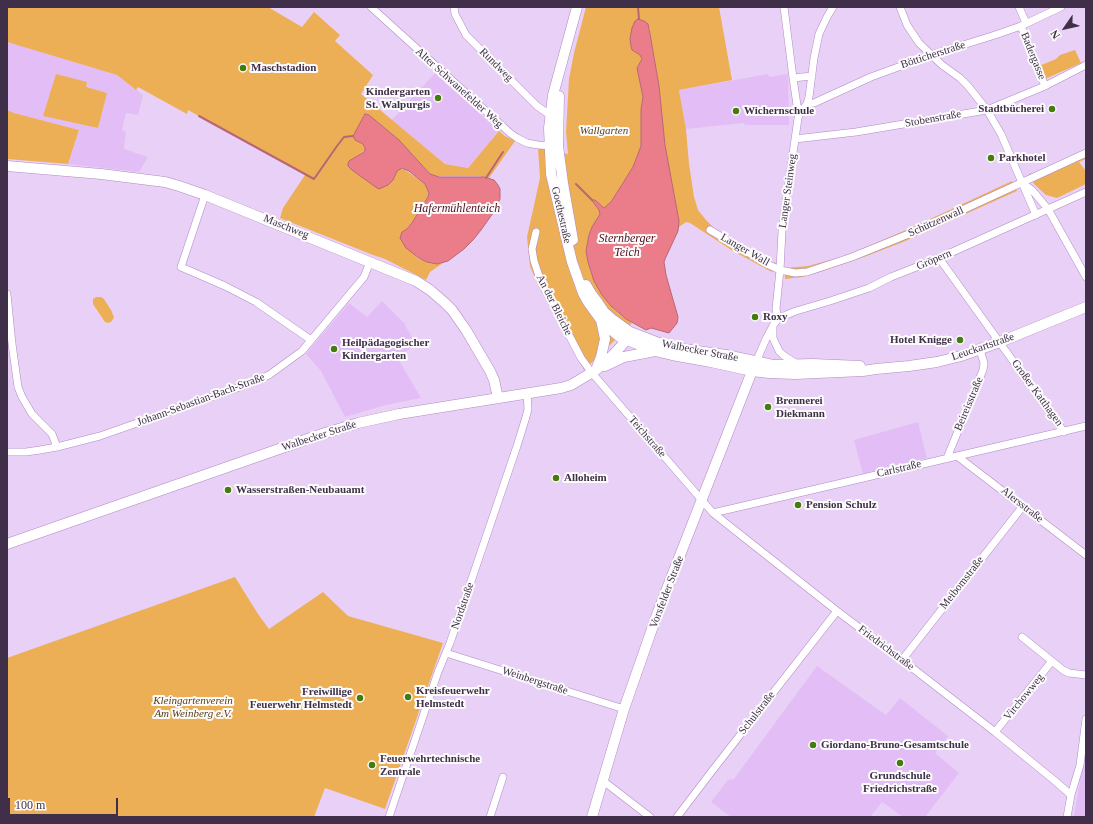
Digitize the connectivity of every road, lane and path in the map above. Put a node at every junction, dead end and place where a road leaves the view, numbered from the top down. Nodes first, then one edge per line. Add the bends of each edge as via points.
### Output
1 (371, 7) edge
2 (454, 7) edge
3 (576, 7) edge
4 (784, 7) edge
5 (833, 7) edge
6 (900, 7) edge
7 (1020, 7) edge
8 (1061, 7) edge
9 (1023, 25) junction
10 (931, 55) junction
11 (1086, 65) edge
12 (559, 71) junction
13 (793, 75) junction
14 (812, 76) junction
15 (1045, 86) junction
16 (806, 104) junction
17 (987, 110) junction
18 (800, 113) junction
19 (550, 115) junction
20 (795, 139) junction
21 (554, 146) junction
22 (1086, 153) edge
23 (7, 166) edge
24 (1022, 182) junction
25 (1086, 192) edge
26 (206, 195) junction
27 (1029, 197) junction
28 (1048, 209) junction
29 (1036, 215) junction
30 (710, 230) dead end
31 (536, 232) dead end
32 (938, 258) junction
33 (370, 262) junction
34 (780, 270) junction
35 (1086, 277) edge
36 (7, 294) edge
37 (1086, 307) edge
38 (601, 320) junction
39 (776, 322) junction
40 (628, 336) junction
41 (311, 340) junction
42 (1000, 342) junction
43 (10, 344) edge
44 (980, 350) junction
45 (655, 351) junction
46 (797, 364) junction
47 (754, 366) junction
48 (876, 369) junction
49 (594, 372) junction
50 (527, 393) junction
51 (498, 398) junction
52 (1086, 426) edge
53 (1064, 432) junction
54 (57, 447) junction
55 (7, 452) edge
56 (957, 456) junction
57 (947, 458) junction
58 (702, 501) junction
59 (1023, 506) junction
60 (713, 513) junction
61 (7, 544) edge
62 (1086, 555) edge
63 (837, 611) junction
64 (1022, 637) dead end
65 (446, 653) junction
66 (902, 660) junction
67 (1052, 661) junction
68 (1086, 675) edge
69 (624, 710) junction
70 (1086, 719) edge
71 (995, 732) junction
72 (503, 777) dead end
73 (602, 780) junction
74 (1071, 795) junction
75 (388, 817) edge
76 (490, 817) edge
77 (592, 817) edge
78 (650, 817) edge
79 (677, 817) edge
80 (1067, 817) edge

1 - 21 street, Alter Schwanefelder Weg via 510,133 527,143
2 - 19 street, Rundweg via 466,35 537,106
3 - 12 main road, Goethestraße
4 - 13 street, Langer Steinweg
5 - 14 street, Langer Steinweg via 819,34
6 - 10 street via 913,35
7 - 9 street, Badergasse
8 - 9 street, Bötticherstraße
9 - 10 street, Bötticherstraße
9 - 15 street, Badergasse
10 - 16 street, Bötticherstraße via 871,77 820,101
10 - 17 street via 968,86
11 - 15 street, Stobenstraße
12 - 19 main road, Goethestraße
12 - 21 main road, Goethestraße
13 - 14 street
13 - 18 street, Langer Steinweg
14 - 16 street, Langer Steinweg
15 - 17 street, Stobenstraße
16 - 18 street, Langer Steinweg
17 - 20 street, Stobenstraße via 856,132
17 - 24 street via 1001,134
18 - 20 street, Langer Steinweg
19 - 21 main road, Goethestraße via 549,128
20 - 34 street, Langer Steinweg via 782,231
21 - 38 main road, Goethestraße via 551,174 572,262 583,293
21 - 40 main road, Goethestraße via 571,230 586,283 604,312
22 - 24 street, Schützenwall
23 - 26 main road, Maschweg via 165,182
24 - 27 street
24 - 28 street
24 - 34 street, Schützenwall via 921,229 852,257 807,272
25 - 28 street, Gröpern
26 - 33 main road, Maschweg
26 - 41 street via 181,267 256,302
27 - 28 street
27 - 29 street
28 - 29 street, Gröpern
28 - 35 street
29 - 32 street, Gröpern
30 - 34 street, Langer Wall
31 - 49 street, An der Bleiche via 532,249 541,282 574,344
32 - 39 street, Gröpern via 869,288 796,311
32 - 42 street, Großer Katthagen
33 - 41 street, Johann-Sebastian-Bach-Straße via 364,277
33 - 51 main road, Maschweg via 423,285 445,303 483,358 494,380
34 - 39 street, Langer Steinweg
36 - 43 street
37 - 42 main road, Leuckartstraße
38 - 40 main road, Goethestraße via 616,334
38 - 49 main road via 605,339
39 - 46 street via 773,338 779,351
39 - 47 street
40 - 45 main road, Walbecker Straße
40 - 47 main road, Walbecker Straße via 726,355
40 - 49 main road, Walbecker Straße via 613,355
41 - 54 street, Johann-Sebastian-Bach-Straße via 302,351 270,375 100,436
42 - 44 main road, Leuckartstraße
42 - 53 street, Großer Katthagen
43 - 54 street via 22,397 37,419 52,434
44 - 48 main road, Leuckartstraße via 938,362
44 - 57 street, Beireisstraße via 984,363 983,370
45 - 47 main road, Walbecker Straße via 711,362
45 - 49 main road via 624,357
46 - 47 main road, Leuckartstraße
46 - 48 main road, Leuckartstraße via 863,366
47 - 48 main road, Leuckartstraße via 769,373 795,374
47 - 58 main road, Vorsfelder Straße
49 - 50 main road, Walbecker Straße via 560,388
49 - 58 street, Teichstraße
50 - 51 main road, Walbecker Straße
50 - 65 street, Nordstraße via 526,417
51 - 61 main road, Walbecker Straße via 398,414 347,426
52 - 53 street, Carlstraße
53 - 56 street, Carlstraße
54 - 55 street, Johann-Sebastian-Bach-Straße
56 - 57 street, Carlstraße
56 - 59 street, Alersstraße
57 - 60 street, Carlstraße
58 - 60 street, Friedrichstraße
58 - 69 main road, Vorsfelder Straße
59 - 62 street, Alersstraße
59 - 66 street, Meibomstraße
60 - 63 street, Friedrichstraße
63 - 66 street, Friedrichstraße
63 - 79 street, Schulstraße
64 - 67 street
65 - 69 street, Weinbergstraße
65 - 75 street, Nordstraße
66 - 71 street, Friedrichstraße
67 - 68 street via 1069,673
67 - 71 street, Virchowweg
69 - 73 main road, Vorsfelder Straße
70 - 74 street via 1080,764
71 - 74 street, Friedrichstraße
72 - 76 street
73 - 77 main road, Vorsfelder Straße
73 - 78 street
74 - 80 street

